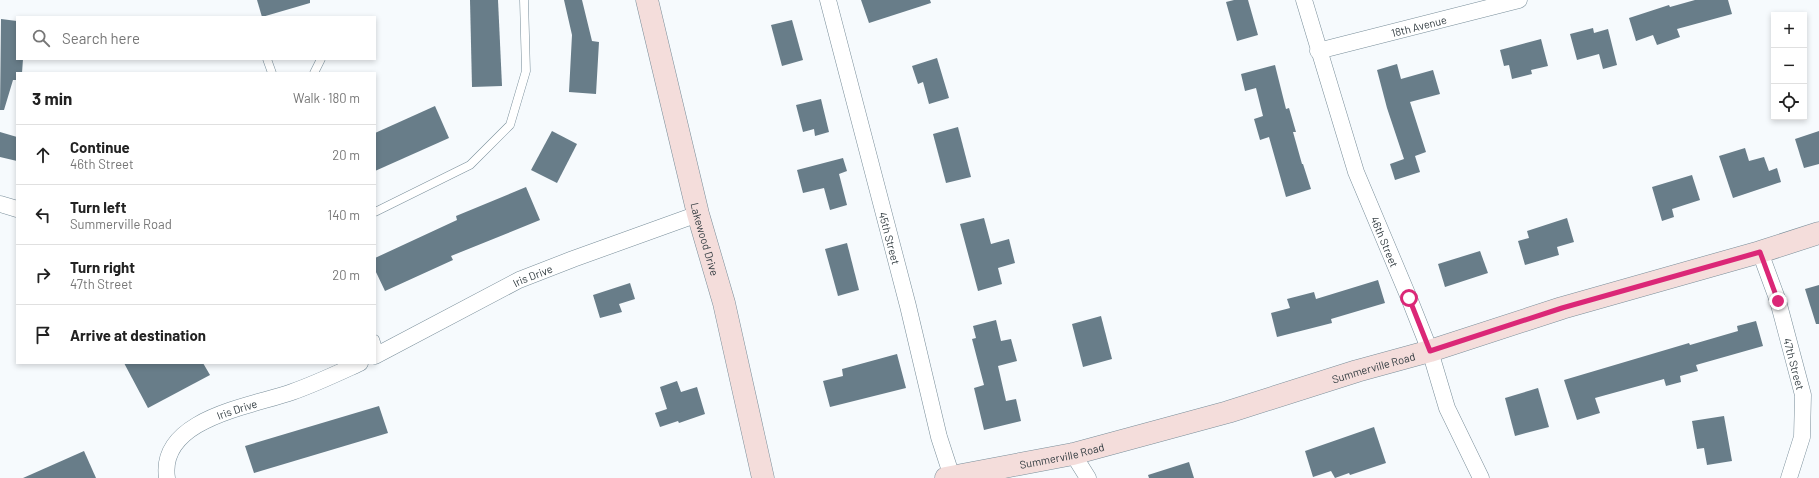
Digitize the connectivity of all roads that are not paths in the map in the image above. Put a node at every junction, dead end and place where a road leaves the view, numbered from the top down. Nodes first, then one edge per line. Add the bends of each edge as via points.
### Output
1 (524, 0) edge
2 (647, 0) edge
3 (828, 0) edge
4 (1304, 0) edge
5 (1519, 0) edge
6 (1318, 51) junction
7 (267, 60) edge
8 (320, 60) edge
9 (272, 72) edge
10 (314, 72) edge
11 (0, 204) edge
12 (16, 209) edge
13 (376, 212) edge
14 (698, 214) junction
15 (1819, 233) edge
16 (1760, 252) junction
17 (377, 350) edge
18 (1430, 351) junction
19 (358, 364) edge
20 (1073, 454) junction
21 (949, 477) edge
22 (167, 478) edge
23 (763, 478) edge
24 (1088, 478) edge
25 (1481, 478) edge
26 (1789, 478) edge

1 - 13 lane via 526,71 510,125 470,165
2 - 14 main road, Lakewood Drive
3 - 21 street, 45th Street via 908,306
4 - 6 street, 46th Street
5 - 6 street, 18th Avenue
6 - 18 street, 46th Street via 1356,172
7 - 9 lane
8 - 10 lane
11 - 12 street
14 - 17 street, Iris Drive via 519,280
14 - 23 main road, Lakewood Drive via 724,303
15 - 16 main road, Summerville Road
16 - 18 main road, Summerville Road via 1562,308
16 - 26 street, 47th Street via 1778,301 1803,395 1802,437
18 - 20 main road, Summerville Road via 1228,412
18 - 25 street, 46th Street via 1448,408
19 - 22 street, Iris Drive via 291,392 235,408 198,424 182,436 170,453
20 - 21 main road, Summerville Road
20 - 24 street

